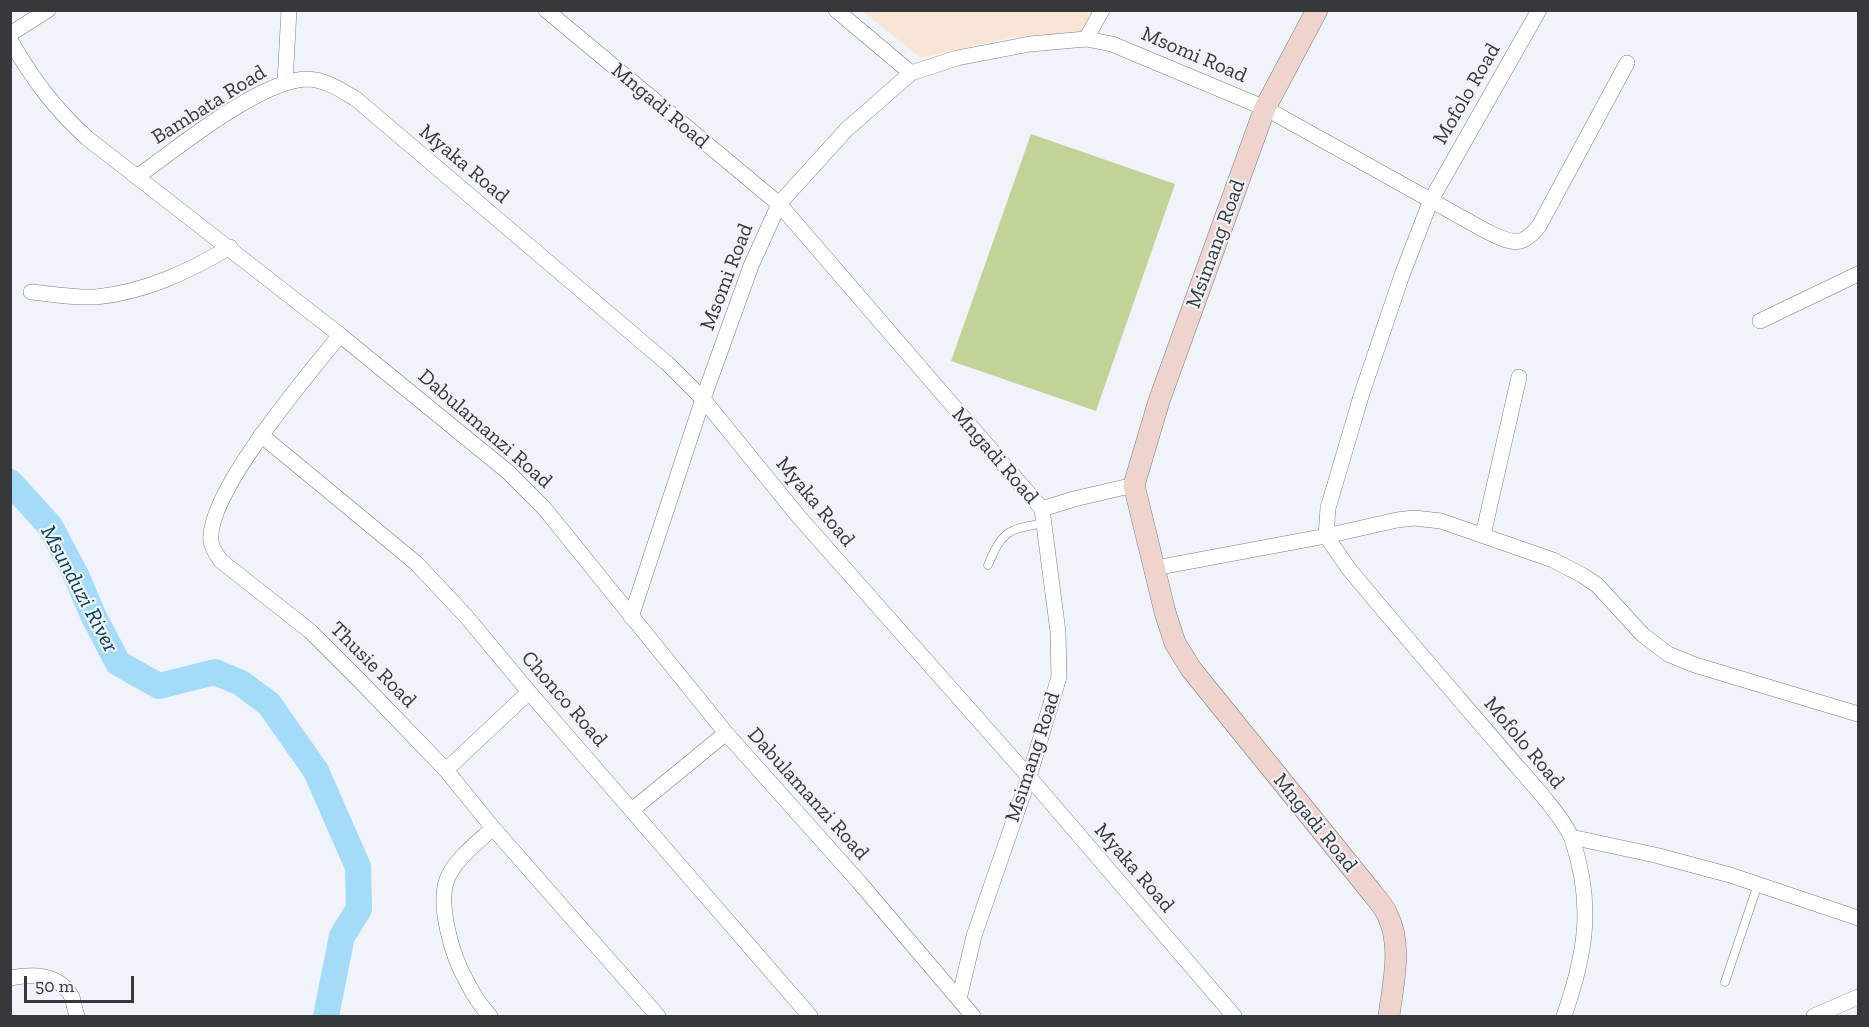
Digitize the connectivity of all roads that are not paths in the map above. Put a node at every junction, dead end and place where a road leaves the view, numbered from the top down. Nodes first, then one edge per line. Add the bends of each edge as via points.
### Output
1 (48, 10) edge
2 (289, 10) edge
3 (546, 10) edge
4 (836, 10) edge
5 (1102, 10) edge
6 (1317, 10) edge
7 (1539, 10) edge
8 (10, 34) edge
9 (1086, 39) junction
10 (10, 40) edge
11 (1627, 63) dead end
12 (910, 73) junction
13 (307, 79) joint
14 (285, 83) junction
15 (1265, 108) junction
16 (137, 177) junction
17 (1431, 200) junction
18 (779, 204) junction
19 (230, 248) junction
20 (1858, 274) edge
21 (31, 292) dead end
22 (1760, 321) dead end
23 (340, 335) junction
24 (1519, 377) dead end
25 (703, 399) junction
26 (261, 435) junction
27 (1134, 485) junction
28 (1043, 516) junction
29 (1483, 535) junction
30 (1326, 536) junction
31 (988, 565) dead end
32 (1155, 568) junction
33 (631, 617) junction
34 (530, 693) junction
35 (1858, 714) edge
36 (726, 733) junction
37 (446, 770) junction
38 (1029, 777) junction
39 (632, 810) junction
40 (493, 828) junction
41 (1571, 837) junction
42 (1758, 884) junction
43 (1858, 918) edge
44 (10, 978) edge
45 (1725, 981) dead end
46 (1858, 997) edge
47 (959, 999) junction
48 (77, 1017) edge
49 (490, 1017) edge
50 (658, 1017) edge
51 (810, 1017) edge
52 (973, 1017) edge
53 (1234, 1017) edge
54 (1389, 1017) edge
55 (1564, 1017) edge
56 (1814, 1017) edge

1 - 8 street
2 - 14 street
3 - 18 street, Mngadi Road
4 - 12 street
5 - 9 street
6 - 15 street, Msimang Road
7 - 17 street, Mofolo Road
9 - 12 street, Msomi Road via 1019,46 957,58
9 - 15 street, Msomi Road via 1131,51
10 - 16 street, Dabulamanzi Road via 62,116
11 - 17 street, Msomi Road via 1529,238 1514,242 1504,239
12 - 18 street, Msomi Road via 846,130
13 - 14 street, Bambata Road
13 - 25 street, Myaka Road via 335,86 356,99 644,343
14 - 16 street, Bambata Road via 250,100
15 - 17 street, Msomi Road
15 - 27 street, Msimang Road via 1159,401
16 - 19 street, Dabulamanzi Road
17 - 30 street, Mofolo Road via 1362,393 1328,508
18 - 25 street, Msomi Road via 751,266
18 - 28 street, Mngadi Road
19 - 21 street via 165,281 119,293 72,297
19 - 23 street, Dabulamanzi Road
20 - 22 street
23 - 26 street, Thusie Road
23 - 33 street, Dabulamanzi Road via 508,472 544,508
24 - 29 street
25 - 33 street, Msomi Road
25 - 38 street, Myaka Road via 806,526
26 - 34 street, Chonco Road via 416,563
26 - 37 street, Thusie Road via 215,514 213,549 236,574 310,631
27 - 28 street, Mngadi Road via 1074,500
27 - 32 street, Mngadi Road
28 - 31 lane via 1005,534
28 - 38 street, Msimang Road via 1058,632 1059,677
29 - 30 street via 1441,521 1414,518
29 - 35 street via 1553,560 1597,585 1643,635 1668,654
30 - 32 street
30 - 41 street, Mofolo Road
32 - 54 street, Mngadi Road via 1175,643 1191,669 1387,914 1396,960
33 - 36 street, Dabulamanzi Road
34 - 37 street
34 - 39 street, Chonco Road
36 - 39 street
36 - 47 street, Dabulamanzi Road
37 - 40 street, Thusie Road
38 - 47 street, Msimang Road via 974,936
38 - 53 street, Myaka Road
39 - 51 street, Chonco Road
40 - 49 street via 454,866 445,885 444,900 458,964
40 - 50 street, Thusie Road
41 - 42 street via 1655,855
41 - 55 street, Mofolo Road via 1587,908 1582,953
42 - 43 street
42 - 45 lane
44 - 48 street via 32,974 54,981 72,998
46 - 56 street
47 - 52 street, Dabulamanzi Road

